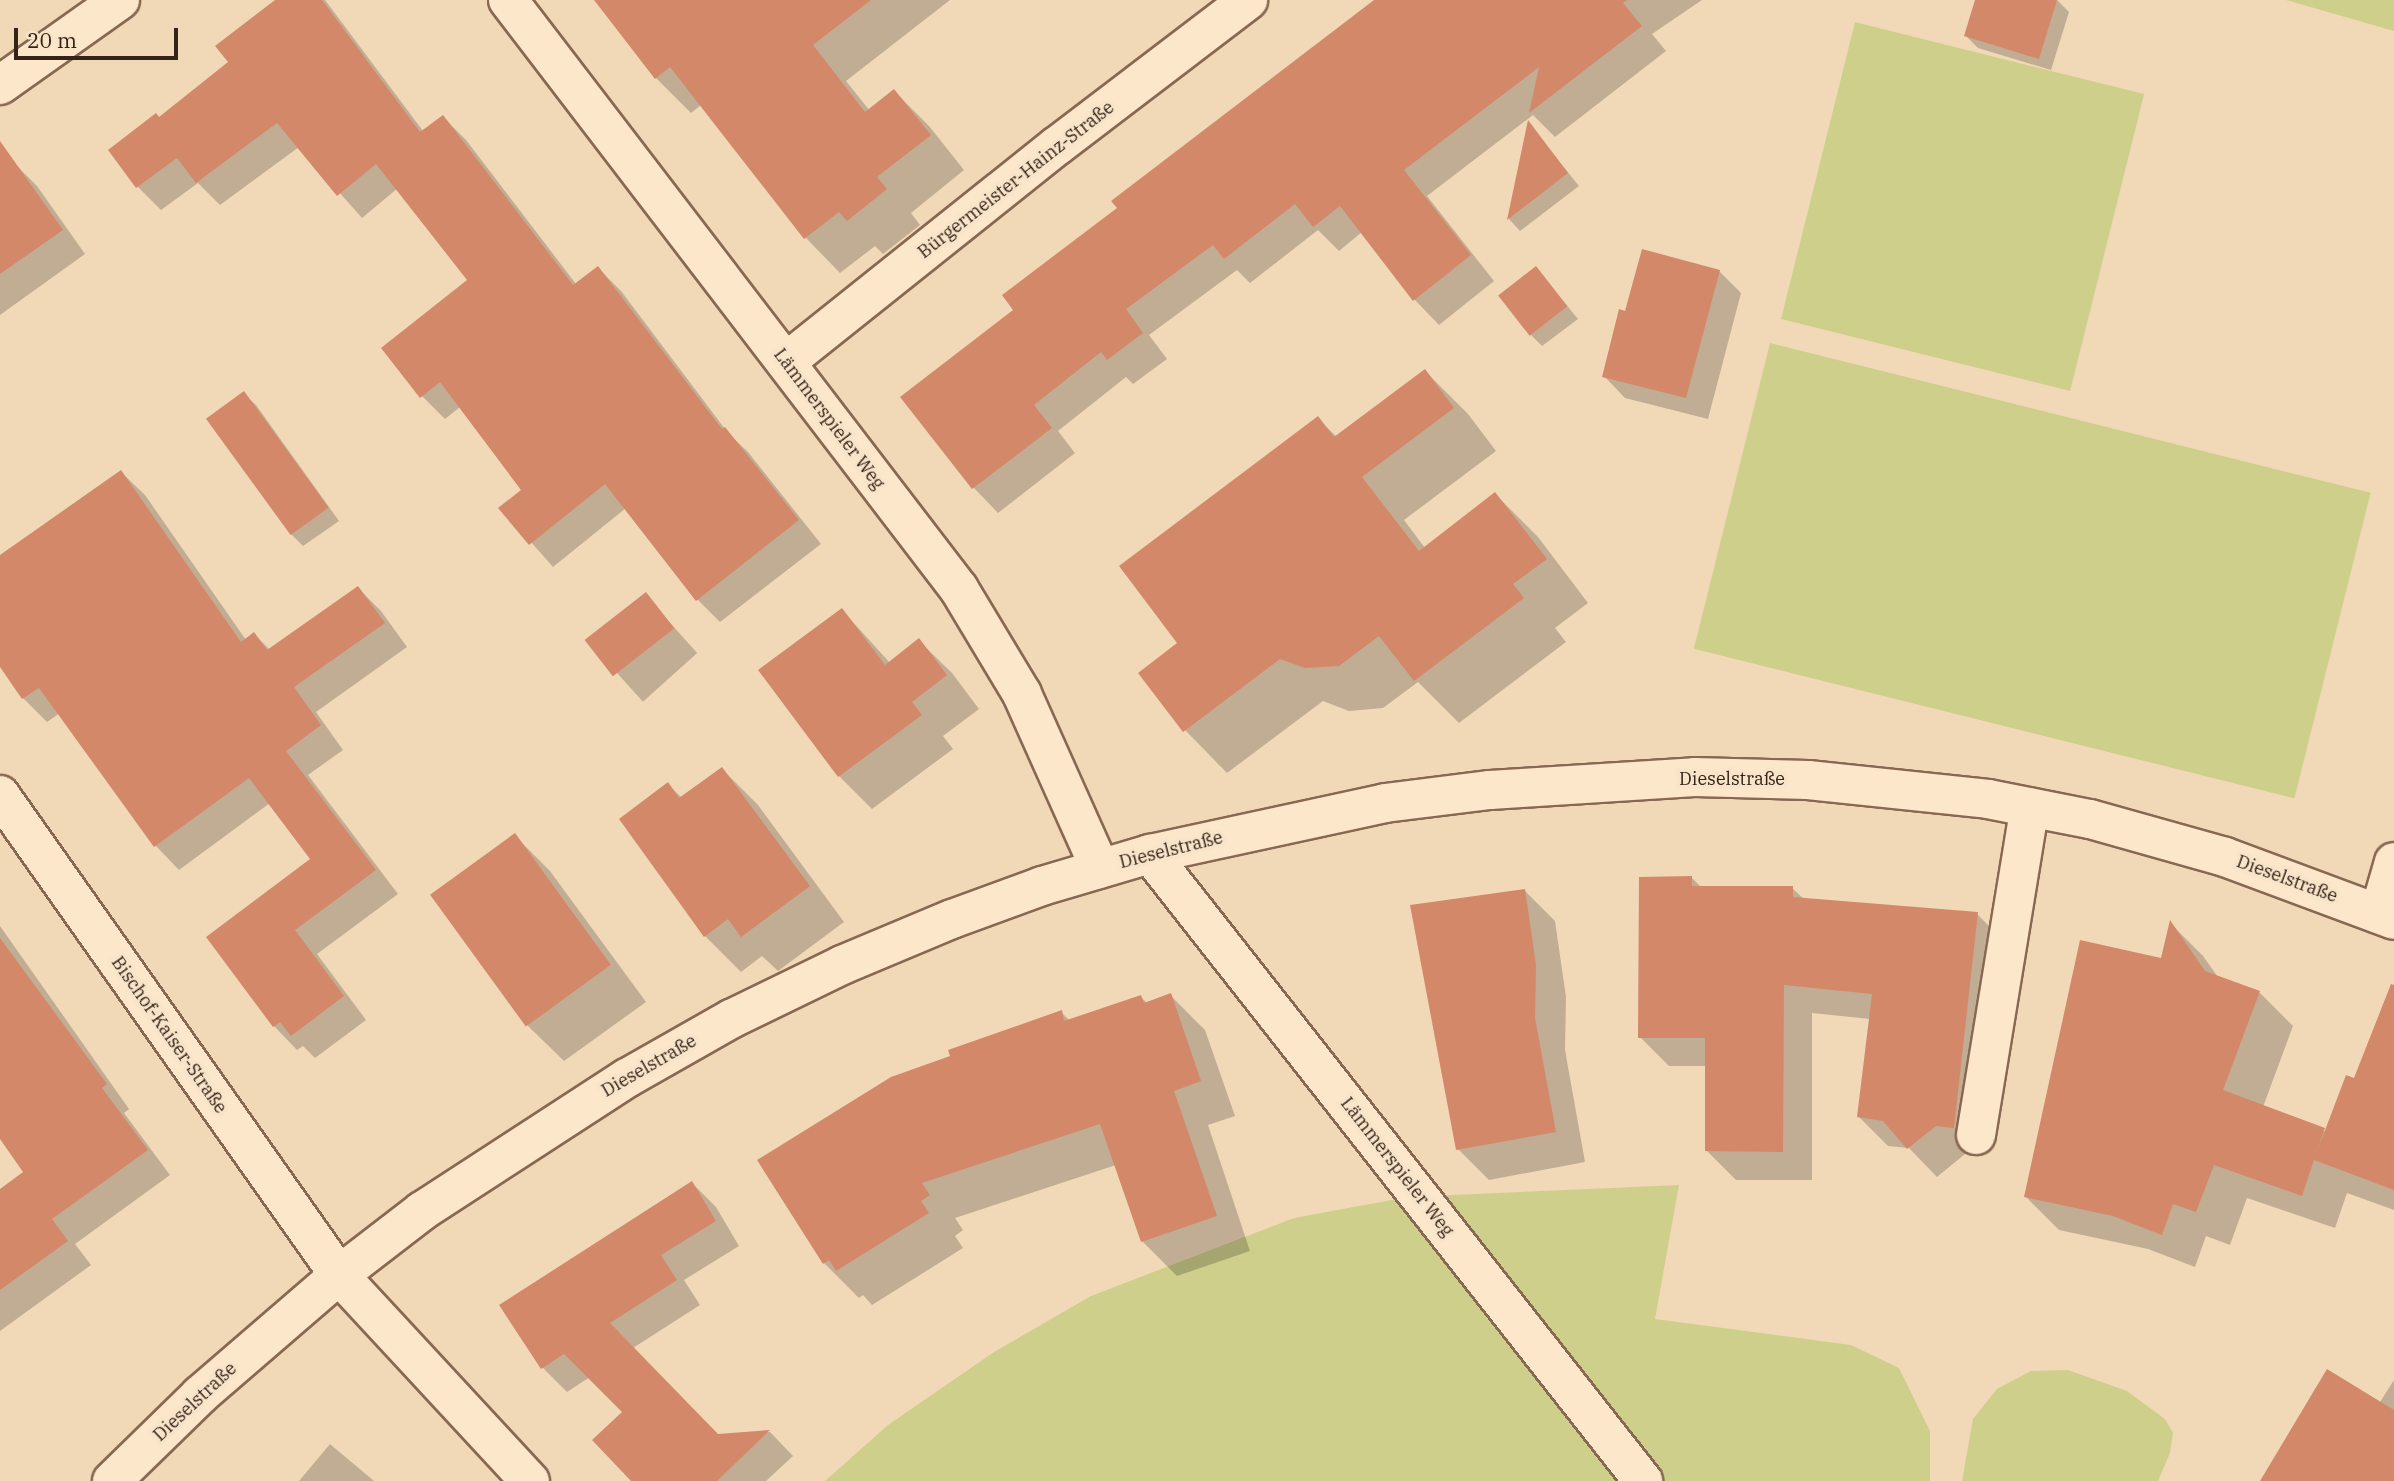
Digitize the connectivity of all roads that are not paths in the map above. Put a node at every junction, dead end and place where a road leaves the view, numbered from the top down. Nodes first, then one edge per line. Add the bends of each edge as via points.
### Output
1 (120, 0) edge
2 (508, 0) edge
3 (1248, 0) edge
4 (0, 85) edge
5 (786, 362) junction
6 (0, 795) edge
7 (2030, 807) junction
8 (1150, 854) junction
9 (2394, 862) edge
10 (1100, 868) junction
11 (2386, 917) edge
12 (1976, 1135) dead end
13 (339, 1275) junction
14 (111, 1481) edge
15 (530, 1481) edge
16 (1643, 1481) edge

1 - 4 street
2 - 5 street, Lämmerspieler Weg
3 - 5 street, Bürgermeister-Hainz-Straße
5 - 10 street, Lämmerspieler Weg via 959,589 991,638 1022,694
6 - 13 street, Bischof-Kaiser-Straße
7 - 8 street, Dieselstraße via 1891,786 1695,777 1490,790 1385,803
7 - 11 street, Dieselstraße via 2225,857
7 - 12 street
8 - 10 street, Dieselstraße
8 - 16 street, Lämmerspieler Weg
9 - 11 street
10 - 13 street, Dieselstraße via 952,919 731,1019 513,1150 422,1211
13 - 14 street, Dieselstraße via 200,1395
13 - 15 street, Bischof-Kaiser-Straße

